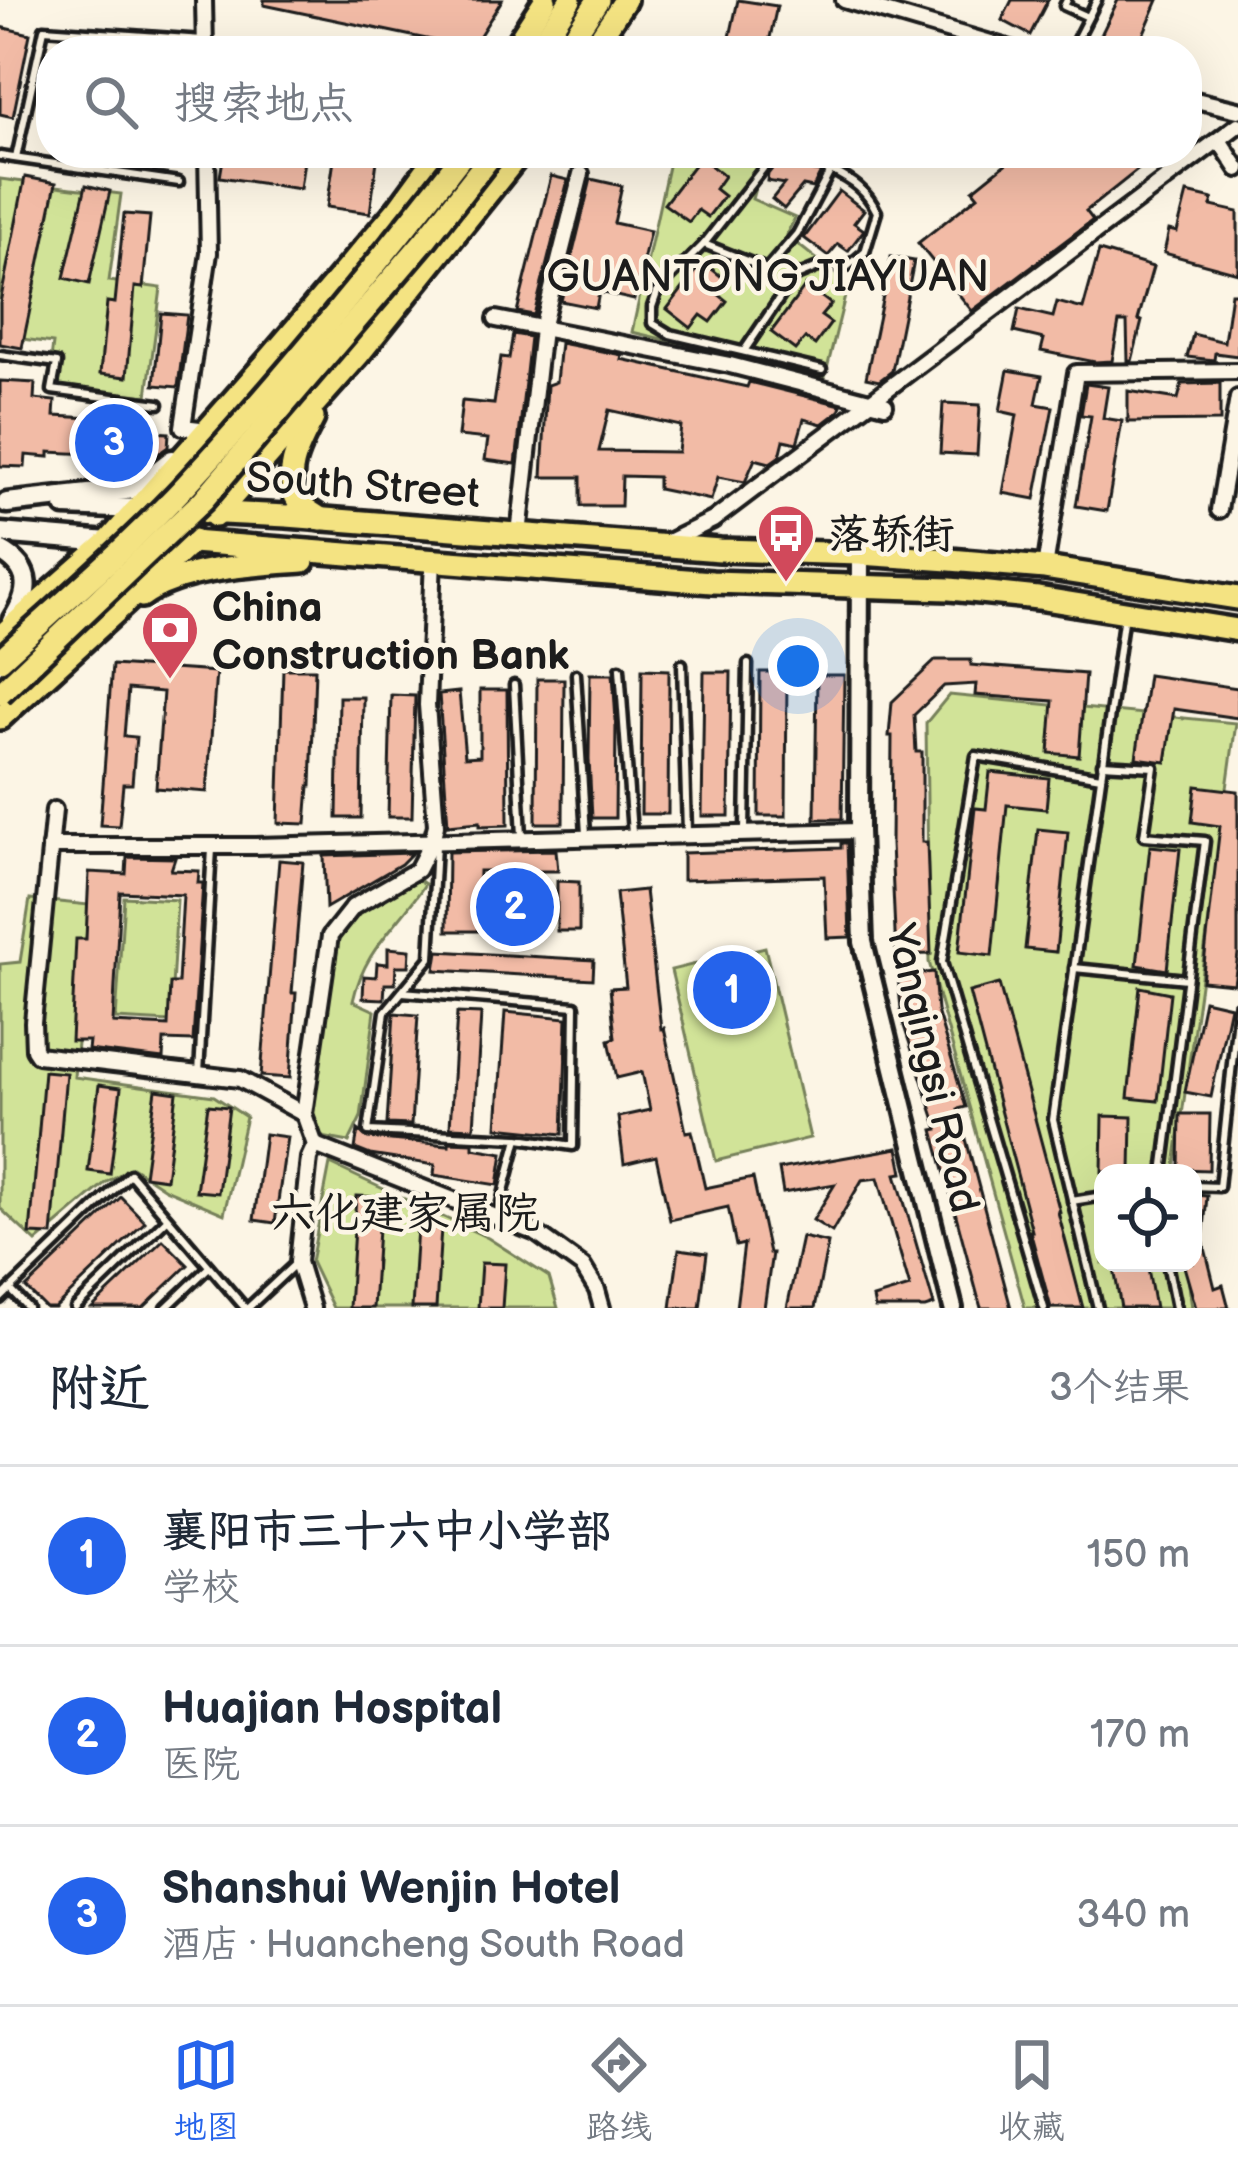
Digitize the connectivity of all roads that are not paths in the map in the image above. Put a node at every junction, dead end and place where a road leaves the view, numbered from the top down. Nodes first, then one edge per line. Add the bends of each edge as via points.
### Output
1 (204, 0) edge
2 (545, 0) edge
3 (570, 0) edge
4 (598, 0) edge
5 (625, 0) edge
6 (844, 0) edge
7 (1067, 0) edge
8 (1097, 0) edge
9 (871, 4) edge
10 (1088, 17) junction
11 (42, 36) edge
12 (110, 36) edge
13 (205, 36) edge
14 (522, 36) edge
15 (546, 36) edge
16 (574, 36) edge
17 (601, 36) edge
18 (971, 36) edge
19 (1078, 36) edge
20 (36, 66) edge
21 (1202, 102) edge
22 (1238, 110) edge
23 (1238, 125) edge
24 (1219, 140) junction
25 (1202, 153) edge
26 (0, 156) edge
27 (16, 158) junction
28 (36, 161) edge
29 (84, 168) edge
30 (207, 168) edge
31 (428, 168) edge
32 (452, 168) edge
33 (481, 168) edge
34 (508, 168) edge
35 (763, 168) edge
36 (1183, 168) edge
37 (1238, 169) edge
38 (831, 170) joint
39 (581, 174) dead end
40 (179, 182) dead end
41 (704, 244) junction
42 (496, 319) dead end
43 (542, 328) junction
44 (744, 352) junction
45 (0, 355) edge
46 (821, 370) dead end
47 (1238, 371) edge
48 (327, 390) junction
49 (1238, 398) edge
50 (878, 403) junction
51 (159, 404) dead end
52 (204, 434) junction
53 (3, 503) edge
54 (138, 509) junction
55 (1219, 510) dead end
56 (218, 513) junction
57 (322, 519) junction
58 (0, 533) edge
59 (519, 535) junction
60 (108, 542) junction
61 (192, 542) junction
62 (661, 545) junction
63 (0, 551) edge
64 (860, 554) junction
65 (380, 555) junction
66 (433, 559) junction
67 (1045, 568) junction
68 (860, 584) junction
69 (1238, 598) edge
70 (1124, 612) junction
71 (1238, 630) edge
72 (3, 635) edge
73 (76, 649) junction
74 (0, 659) edge
75 (682, 664) dead end
76 (748, 664) dead end
77 (620, 669) dead end
78 (576, 674) dead end
79 (514, 686) dead end
80 (0, 693) edge
81 (0, 718) edge
82 (1102, 764) junction
83 (1101, 777) junction
84 (54, 810) dead end
85 (859, 831) junction
86 (745, 834) junction
87 (435, 836) junction
88 (687, 836) junction
89 (632, 837) junction
90 (586, 838) junction
91 (522, 839) junction
92 (50, 846) junction
93 (212, 846) junction
94 (1074, 968) junction
95 (1187, 979) junction
96 (402, 992) junction
97 (1238, 1006) edge
98 (199, 1073) junction
99 (304, 1114) junction
100 (518, 1138) junction
101 (315, 1145) junction
102 (1164, 1164) edge
103 (1202, 1186) edge
104 (1094, 1197) edge
105 (1072, 1201) junction
106 (497, 1217) junction
107 (167, 1218) junction
108 (298, 1262) junction
109 (209, 1267) junction
110 (1169, 1272) edge
111 (10, 1289) junction
112 (0, 1299) edge
113 (28, 1308) edge
114 (75, 1308) edge
115 (166, 1308) edge
116 (246, 1308) edge
117 (312, 1308) edge
118 (602, 1308) edge
119 (953, 1308) edge
120 (1044, 1308) edge
121 (1098, 1308) edge
122 (1176, 1308) edge

1 - 13 street
2 - 14 highway
3 - 15 highway
4 - 16 highway
5 - 17 highway
6 - 9 street
7 - 10 lane via 1064,6
8 - 10 lane
9 - 18 street
10 - 19 lane
11 - 12 lane via 44,29
20 - 27 lane
21 - 22 street
23 - 24 street
24 - 25 street
24 - 37 street
26 - 27 lane
27 - 28 lane
29 - 40 lane
30 - 52 street via 208,253 183,427
31 - 52 highway
32 - 74 highway, bridge via 185,486
33 - 80 highway, bridge via 203,500
34 - 48 highway
35 - 41 lane
36 - 50 street
38 - 41 lane via 767,268
38 - 44 lane via 868,194 878,212 865,252 847,268 794,277
39 - 43 street
41 - 44 lane via 658,290 652,323
42 - 43 street
43 - 50 street
43 - 59 street
44 - 46 lane
45 - 51 lane via 57,363 52,390
47 - 67 street via 1076,373
48 - 56 highway
48 - 57 highway via 291,480 299,503
49 - 55 street
50 - 62 street via 713,520
52 - 53 main road via 134,489
52 - 54 highway
53 - 54 main road, South Street
54 - 56 highway, South Street
54 - 60 highway
56 - 57 highway, South Street
56 - 61 highway
57 - 59 highway, South Street
58 - 60 main road, South Street
59 - 62 highway, South Street
60 - 61 highway, South Street
60 - 72 highway
61 - 65 highway, South Street
61 - 73 highway
62 - 64 highway, South Street
63 - 72 main road via 26,575 26,599
64 - 67 highway, South Street
64 - 68 street, Yanqingsi Road
65 - 66 highway, South Street
65 - 73 highway via 206,572 152,589
66 - 68 highway, South Street via 712,582
66 - 87 street via 427,705
67 - 69 highway, South Street
68 - 70 highway, South Street
68 - 85 street, Yanqingsi Road
70 - 71 highway, South Street
70 - 82 lane
73 - 81 highway
75 - 88 lane
76 - 86 lane
77 - 89 lane
78 - 90 lane
79 - 91 lane
82 - 83 lane
82 - 95 lane via 1154,767 1144,836 1204,841
83 - 94 lane
83 - 120 lane via 976,756 942,962
84 - 92 street
85 - 86 street
85 - 119 street, Yanqingsi Road via 863,942
86 - 88 street
87 - 91 street
87 - 93 street
87 - 96 lane via 430,958
87 - 99 street via 417,870 353,908 330,936
88 - 89 street
89 - 90 street
90 - 91 street
92 - 93 street
92 - 98 street via 34,1049
93 - 98 lane
94 - 95 lane
94 - 105 lane via 1053,1120
95 - 102 lane
96 - 100 lane via 385,1012 368,1131
96 - 100 lane via 575,1006 573,1146
97 - 103 lane via 1219,1187
98 - 99 street via 240,1079
99 - 101 street
100 - 106 lane
101 - 106 street
101 - 108 street
104 - 105 lane
105 - 121 lane
106 - 118 street via 583,1267
107 - 109 lane
107 - 111 lane via 130,1174
107 - 114 lane
108 - 116 lane
108 - 117 street
109 - 115 lane
109 - 116 lane
110 - 122 lane
111 - 112 lane
111 - 113 lane

